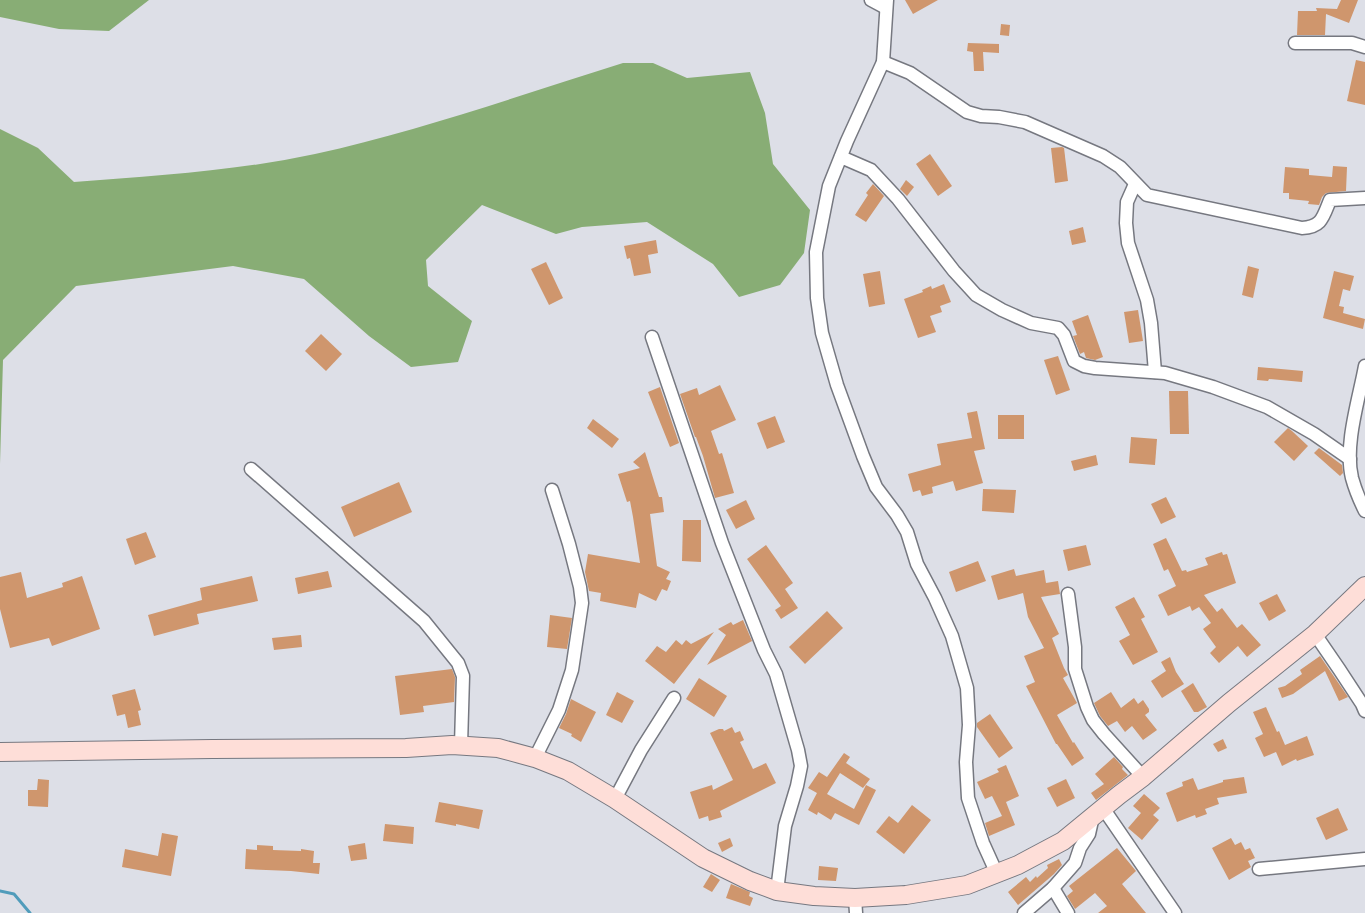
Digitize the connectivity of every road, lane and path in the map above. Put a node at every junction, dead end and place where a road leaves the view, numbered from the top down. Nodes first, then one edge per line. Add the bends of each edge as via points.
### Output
1 (871, 0) edge
2 (887, 4) edge
3 (1295, 43) dead end
4 (1365, 46) edge
5 (883, 62) junction
6 (841, 157) junction
7 (1135, 184) junction
8 (1365, 198) edge
9 (652, 336) dead end
10 (1365, 366) edge
11 (1155, 372) junction
12 (1350, 459) junction
13 (251, 469) dead end
14 (552, 490) dead end
15 (1365, 510) edge
16 (1365, 586) edge
17 (1068, 594) dead end
18 (1314, 634) junction
19 (674, 698) dead end
20 (1365, 711) edge
21 (461, 745) junction
22 (0, 752) edge
23 (535, 758) junction
24 (1143, 777) junction
25 (615, 800) junction
26 (1098, 812) junction
27 (1365, 859) edge
28 (1258, 869) dead end
29 (996, 874) junction
30 (1053, 888) junction
31 (777, 891) junction
32 (855, 905) edge
33 (1024, 913) edge
34 (1068, 913) edge
35 (1175, 913) edge

1 - 2 street
2 - 5 street
3 - 4 street
5 - 6 street
5 - 7 street via 910,73 967,112 1024,122 1103,156 1120,167
6 - 11 street via 871,170 976,294 1031,323 1058,328 1074,361 1084,366
6 - 29 street via 829,186 816,252 822,333 837,385 876,487 906,532 917,564 952,636 967,688 970,725 966,762 968,798
7 - 8 street via 1147,195 1302,228 1312,228 1322,221 1330,200
7 - 11 street via 1127,202 1128,243 1150,315
9 - 31 street via 722,543 776,674 798,750 800,773 785,826
10 - 12 street via 1351,437
11 - 12 street via 1267,407
12 - 15 street via 1352,478
13 - 21 street via 424,621 458,663 463,676
14 - 23 street via 569,544 582,603 572,670 559,710
16 - 18 main road
17 - 24 street via 1075,669 1087,707 1104,734
18 - 20 street
18 - 24 main road
19 - 25 street via 641,750
21 - 22 main road
21 - 23 main road via 498,748
23 - 25 main road via 568,772
24 - 26 main road
25 - 31 main road via 703,858
26 - 29 main road via 1063,841 1018,866
26 - 30 street via 1075,863
26 - 35 street
27 - 28 street
29 - 32 main road via 966,885
30 - 33 street
30 - 34 street
31 - 32 main road

